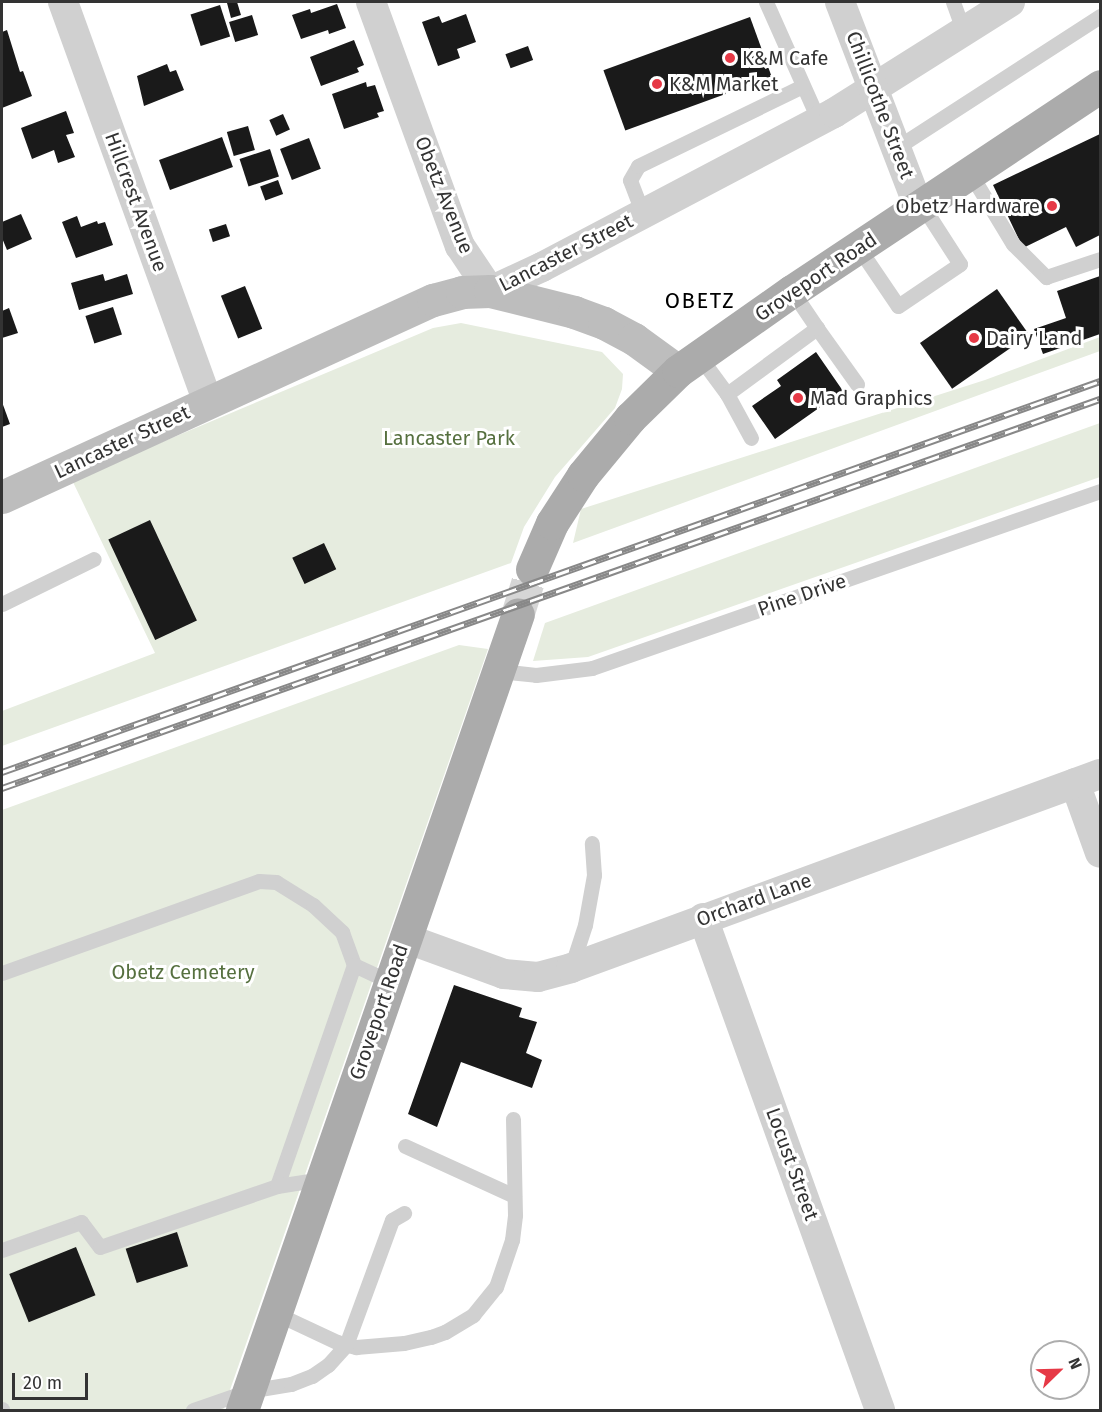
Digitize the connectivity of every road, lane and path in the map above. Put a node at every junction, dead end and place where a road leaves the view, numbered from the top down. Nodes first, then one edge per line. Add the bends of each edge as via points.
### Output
1 (63, 2) edge
2 (371, 2) edge
3 (766, 2) edge
4 (840, 2) edge
5 (953, 2) edge
6 (1010, 2) edge
7 (1101, 16) edge
8 (963, 32) junction
9 (803, 86) junction
10 (1101, 86) edge
11 (874, 89) junction
12 (819, 121) junction
13 (896, 148) junction
14 (970, 173) junction
15 (921, 206) junction
16 (643, 214) junction
17 (858, 248) junction
18 (1101, 259) edge
19 (490, 291) junction
20 (792, 291) junction
21 (817, 327) junction
22 (688, 363) junction
23 (856, 384) dead end
24 (727, 394) junction
25 (208, 402) junction
26 (751, 438) dead end
27 (1101, 491) edge
28 (2, 497) edge
29 (94, 559) dead end
30 (532, 569) tunnel mouth
31 (2, 604) edge
32 (518, 614) tunnel mouth
33 (499, 671) junction
34 (1088, 779) edge
35 (592, 843) dead end
36 (1101, 853) edge
37 (703, 918) junction
38 (405, 938) junction
39 (354, 965) junction
40 (571, 968) junction
41 (2, 973) edge
42 (390, 982) junction
43 (513, 1119) dead end
44 (405, 1146) dead end
45 (322, 1179) junction
46 (277, 1186) junction
47 (514, 1196) junction
48 (404, 1213) dead end
49 (2, 1250) edge
50 (275, 1313) junction
51 (346, 1345) junction
52 (245, 1401) edge
53 (193, 1410) edge
54 (880, 1410) edge

1 - 25 street, Hillcrest Avenue
2 - 19 street, Obetz Avenue via 460,246
3 - 9 lane
4 - 11 street, Chillicothe Street
5 - 8 lane
6 - 8 street, Lancaster Street
7 - 13 lane
8 - 11 street, Lancaster Street
9 - 12 lane
9 - 16 lane via 638,166 630,180
10 - 14 main road, Groveport Road
11 - 12 street, Lancaster Street
11 - 13 street, Chillicothe Street
12 - 16 street, Lancaster Street
13 - 15 street, Chillicothe Street
14 - 15 main road, Groveport Road
14 - 18 lane via 1013,244 1046,276
15 - 17 main road, Groveport Road
15 - 17 lane via 960,264 898,306
16 - 19 street, Lancaster Street
17 - 20 main road, Groveport Road
19 - 22 street via 574,312
19 - 25 street, Lancaster Street via 444,296
20 - 21 lane
20 - 22 main road, Groveport Road
21 - 23 lane
21 - 24 lane
22 - 24 lane
22 - 30 main road, Groveport Road via 630,418 583,475 552,524
24 - 26 lane
25 - 28 street, Lancaster Street
27 - 33 lane, Pine Drive via 592,668 536,675
29 - 31 lane
32 - 33 main road, Groveport Road
33 - 38 main road, Groveport Road
34 - 36 street
34 - 37 street, Orchard Lane
35 - 40 lane via 594,875 585,925
37 - 40 street, Orchard Lane
37 - 54 street, Locust Street
38 - 40 street, Orchard Lane via 504,974 538,977
38 - 42 main road, Groveport Road
39 - 41 lane via 342,932 313,905 276,882 259,881
39 - 42 lane
39 - 46 lane
42 - 45 main road, Groveport Road
43 - 47 lane
44 - 47 lane
45 - 46 lane
45 - 50 main road, Groveport Road
46 - 49 lane via 100,1247 81,1222
47 - 51 lane via 513,1231 505,1267 496,1287 473,1315 445,1332 413,1341
48 - 51 lane via 392,1220
50 - 51 lane
50 - 52 main road, Groveport Road
51 - 52 lane via 312,1376
52 - 53 lane

